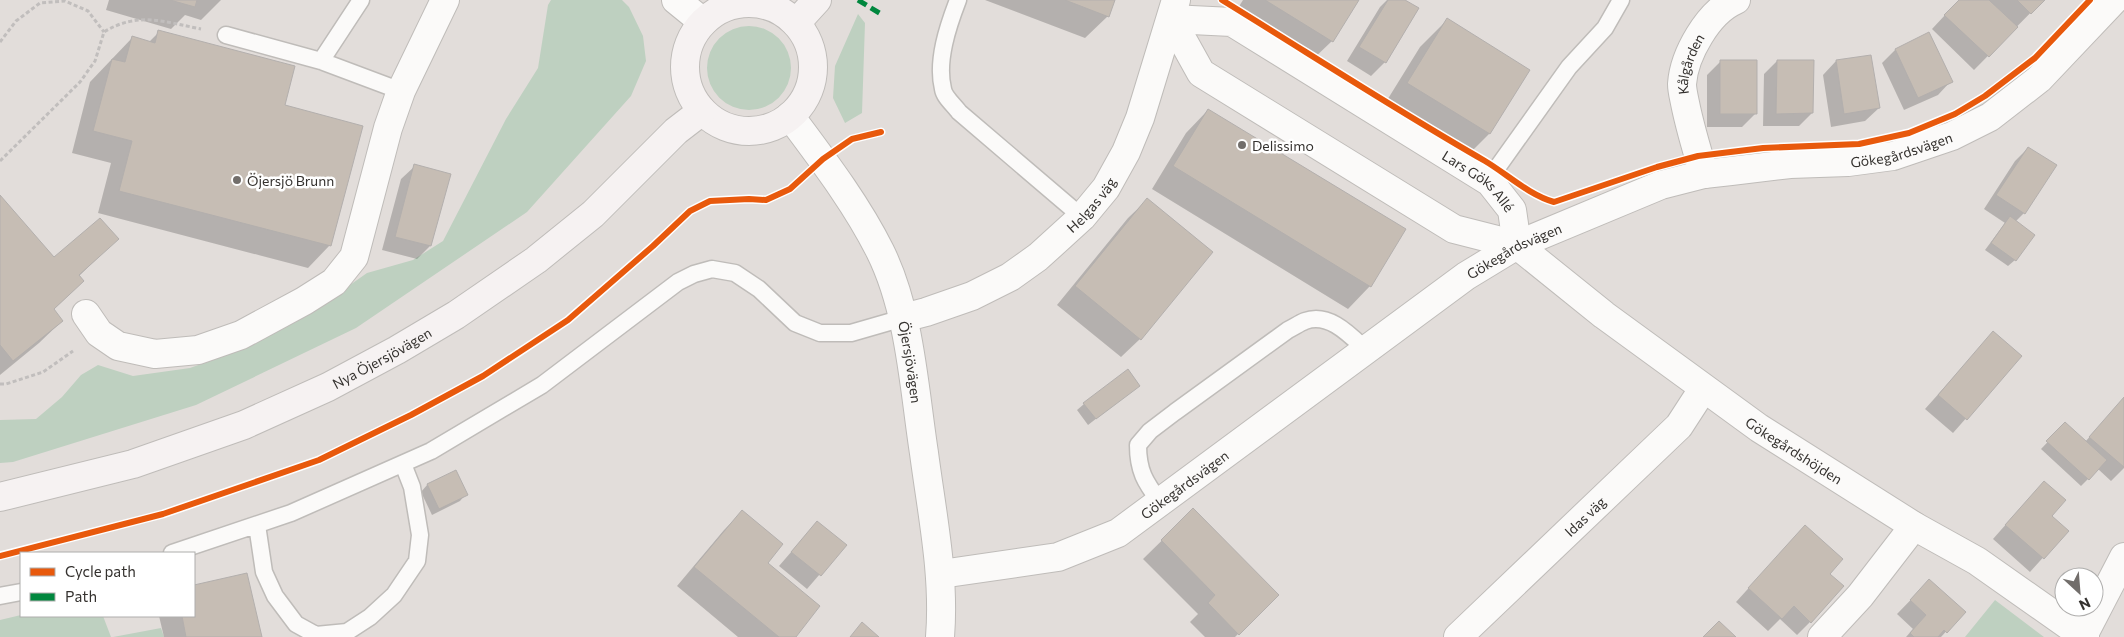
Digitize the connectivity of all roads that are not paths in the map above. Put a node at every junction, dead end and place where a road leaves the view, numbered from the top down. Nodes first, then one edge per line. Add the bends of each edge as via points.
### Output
1 (361, 0) edge
2 (445, 0) edge
3 (676, 0) edge
4 (817, 0) edge
5 (958, 0) edge
6 (1621, 0) edge
7 (1736, 0) edge
8 (2114, 0) edge
9 (1173, 9) edge
10 (703, 22) junction
11 (796, 23) junction
12 (226, 35) road end
13 (321, 61) junction
14 (401, 91) junction
15 (702, 111) junction
16 (790, 116) junction
17 (1704, 174) junction
18 (1490, 182) junction
19 (1082, 218) junction
20 (1517, 245) junction
21 (902, 318) junction
22 (92, 324) road end
23 (1366, 350) junction
24 (1703, 389) junction
25 (403, 464) junction
26 (0, 497) edge
27 (1160, 502) junction
28 (257, 525) junction
29 (1914, 526) junction
30 (175, 552) edge
31 (2124, 557) edge
32 (941, 574) junction
33 (20, 592) edge
34 (0, 596) edge
35 (2084, 636) edge
36 (940, 637) edge
37 (1458, 637) edge
38 (1822, 637) edge

1 - 13 lane
2 - 14 street
3 - 10 street
4 - 11 street
5 - 19 lane via 942,63 943,91 959,112
6 - 18 lane via 1605,28 1569,67 1496,168
7 - 17 street, Kålgården via 1707,23 1690,53 1682,85
8 - 17 street, Gökegårdsvägen via 2039,79 1990,117 1952,136 1893,156
9 - 18 street, Lars Göks Allé via 1232,22
9 - 19 street, Helgas väg via 1140,118 1126,152 1106,188
9 - 20 street via 1201,73 1454,229
10 - 11 street via 721,9 753,3 774,8
10 - 15 street via 691,38 684,67 687,86
11 - 16 street via 810,45 813,74 803,102
12 - 13 lane
13 - 14 lane
14 - 22 street via 354,258 334,282 241,335 198,350 156,354 118,346
15 - 16 street via 719,124 740,131 761,130 782,123
15 - 26 street, Nya Öjersjövägen via 676,131 593,214 536,260 456,315 397,350 328,387 244,425 132,464
16 - 21 street, Öjersjövägen via 845,192 880,251
17 - 20 street, Gökegårdsvägen via 1661,185
18 - 20 street, Lars Göks Allé via 1512,210
19 - 21 street, Helgas väg via 1010,277 972,296
20 - 23 street, Gökegårdsvägen via 1466,276
20 - 24 street, Gökegårdshöjden
21 - 25 lane via 851,333 820,333 795,323 759,289 735,273 712,268 678,282 542,385
21 - 32 street, Öjersjövägen
23 - 27 street, Gökegårdsvägen
23 - 27 lane via 1339,326 1323,319 1306,320 1175,412 1138,445 1141,474
24 - 29 street, Gökegårdshöjden
24 - 37 street, Idas väg via 1678,426
25 - 28 lane
25 - 28 lane via 412,487 420,535 417,561 394,595 348,632 316,635 296,624 275,596 264,572
27 - 32 street, Gökegårdsvägen via 1118,533 1058,557
28 - 30 lane
29 - 35 street, Gökegårdshöjden via 1978,561
29 - 38 street via 1860,596
31 - 35 street, Gökegårdshöjden
32 - 36 street, Öjersjövägen
33 - 34 lane

